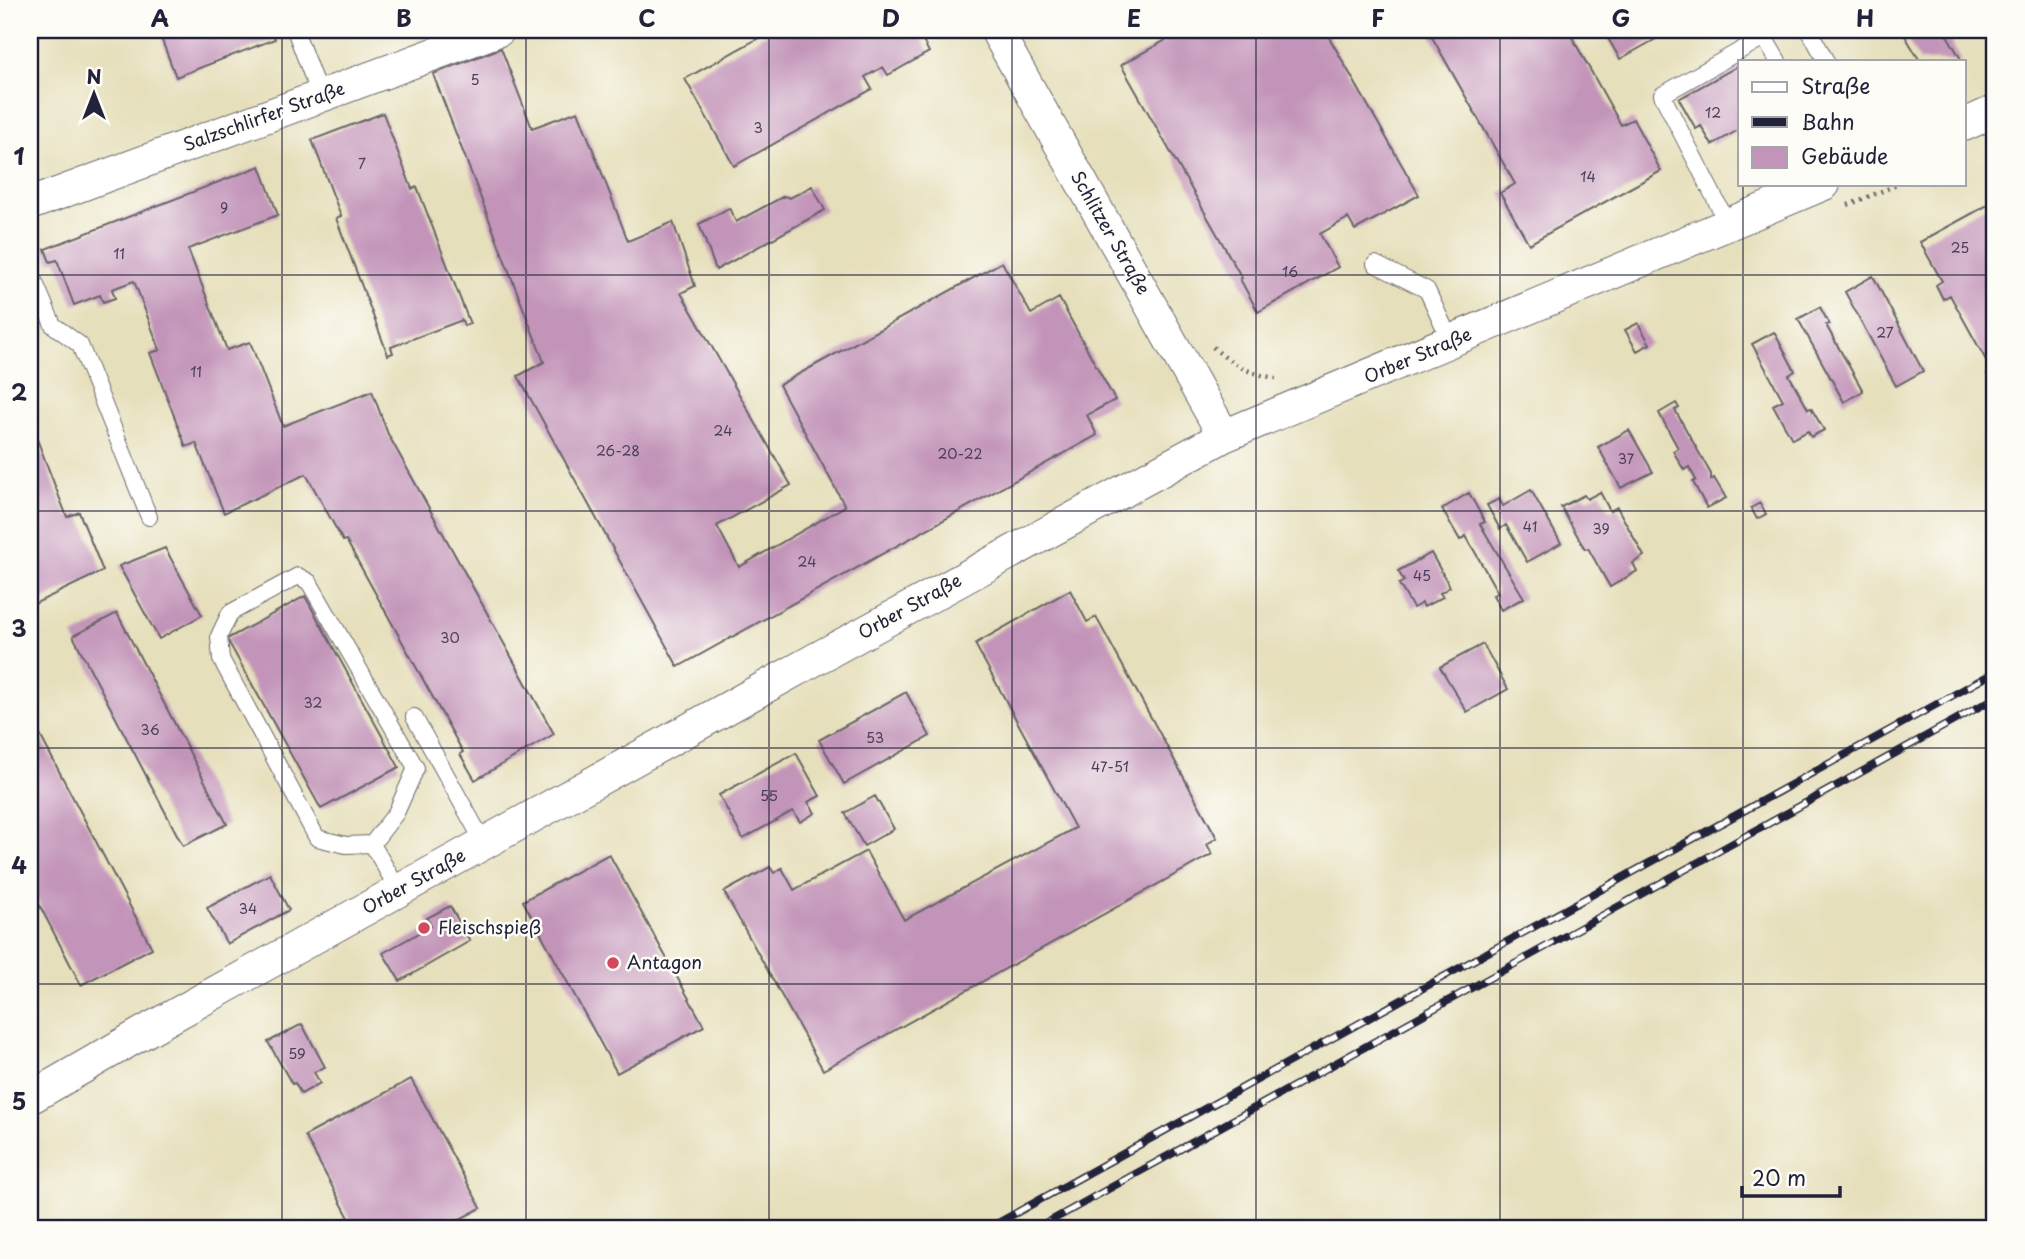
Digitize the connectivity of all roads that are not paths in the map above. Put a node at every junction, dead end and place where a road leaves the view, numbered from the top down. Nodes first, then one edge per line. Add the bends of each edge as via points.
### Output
1 (295, 30) edge
2 (996, 30) edge
3 (1809, 30) edge
4 (486, 32) edge
5 (1777, 60) edge
6 (1825, 60) edge
7 (320, 96) junction
8 (1995, 111) edge
9 (1966, 124) edge
10 (1819, 186) edge
11 (30, 204) edge
12 (1728, 224) junction
13 (1375, 264) dead end
14 (30, 271) edge
15 (1451, 342) junction
16 (1224, 436) junction
17 (149, 517) dead end
18 (414, 717) dead end
19 (484, 843) junction
20 (372, 844) junction
21 (399, 891) junction
22 (30, 1098) edge

1 - 7 lane
2 - 16 street, Schlitzer Straße
3 - 6 lane
4 - 7 street, Salzschlirfer Straße
5 - 12 lane via 1764,37 1662,95
7 - 11 street, Salzschlirfer Straße
8 - 9 street
10 - 12 street, Orber Straße
12 - 15 street, Orber Straße
13 - 15 lane via 1427,290
14 - 17 lane via 53,325 80,345
15 - 16 street, Orber Straße
16 - 19 street, Orber Straße
18 - 19 lane
19 - 21 street, Orber Straße
20 - 20 lane via 396,813 416,768 309,582 298,576 230,613 219,636 221,659 317,838 346,845
20 - 21 lane
21 - 22 street, Orber Straße

